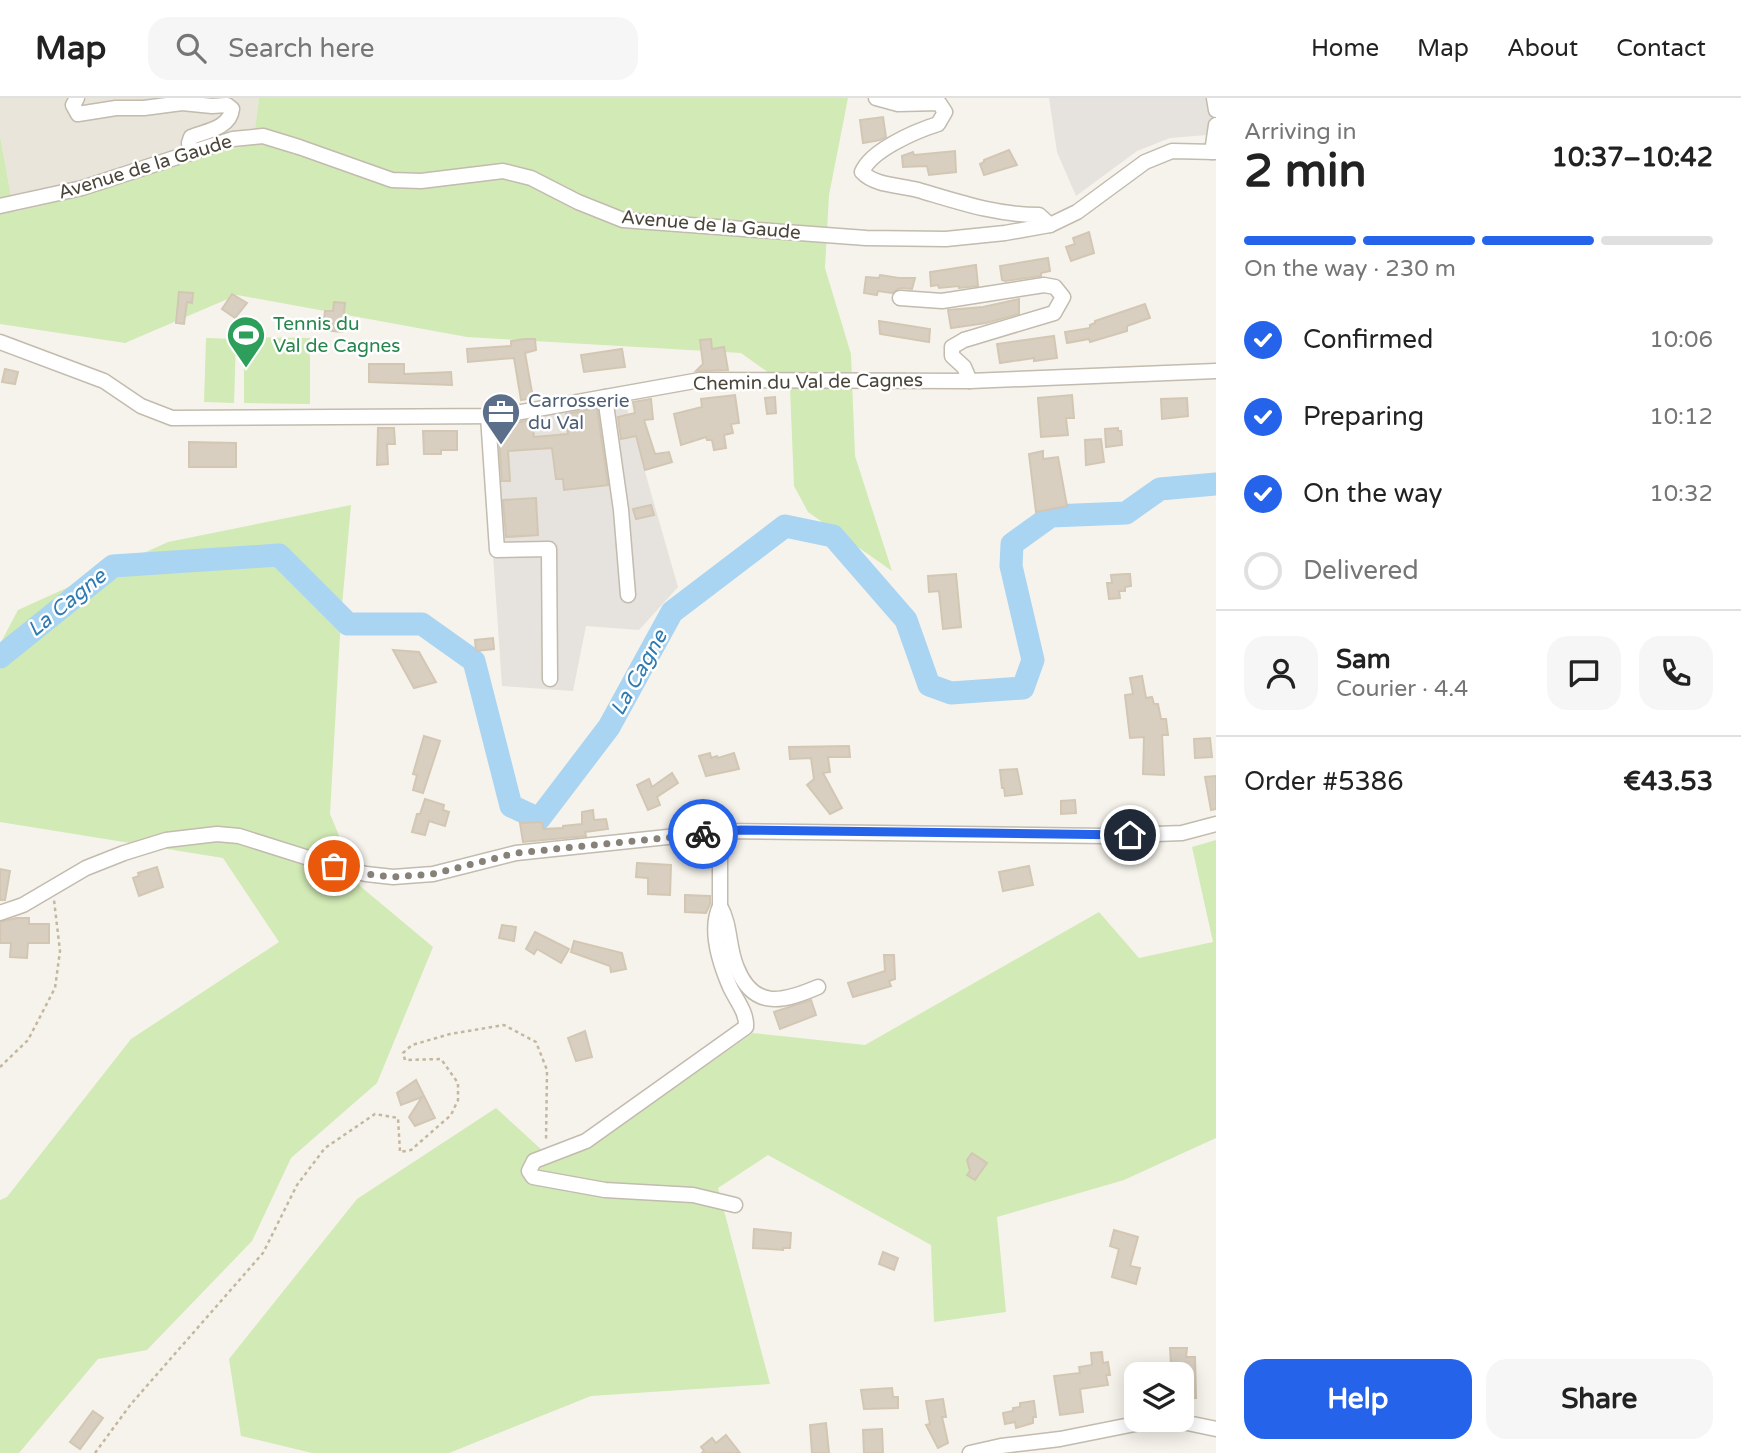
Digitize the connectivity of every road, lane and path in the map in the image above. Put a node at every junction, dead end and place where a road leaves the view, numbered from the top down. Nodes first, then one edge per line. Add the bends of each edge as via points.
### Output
1 (77, 98) edge
2 (876, 98) edge
3 (1214, 98) edge
4 (1216, 110) edge
5 (1216, 125) edge
6 (1214, 152) edge
7 (191, 153) junction
8 (0, 206) edge
9 (1050, 225) junction
10 (900, 298) dead end
11 (0, 342) edge
12 (1216, 371) edge
13 (970, 381) junction
14 (605, 397) junction
15 (488, 416) junction
16 (628, 595) dead end
17 (550, 679) dead end
18 (1216, 824) edge
19 (724, 831) junction
20 (51, 890) junction
21 (720, 906) junction
22 (0, 913) edge
23 (818, 987) dead end
24 (0, 1067) edge
25 (546, 1155) junction
26 (735, 1205) dead end
27 (1216, 1429) edge
28 (95, 1453) edge
29 (970, 1453) edge

1 - 7 street via 73,105 78,114 182,103 232,109 226,123 191,137
2 - 9 street via 898,104 939,103 945,112 938,124 909,134 865,164 862,172 869,179 1010,215 1039,215
3 - 4 street
5 - 6 street
6 - 9 street, Avenue de la Gaude via 1172,151 1145,162 1077,212
7 - 8 street, Avenue de la Gaude via 82,188
7 - 9 street, Avenue de la Gaude via 233,139 263,136 392,180 503,171 531,178 623,220 658,223 946,239
10 - 13 street via 942,301 1055,287 1063,297 1054,313 951,347 952,356
11 - 15 street, Chemin du Val de Cagnes via 104,381 141,406 172,418
12 - 13 street, Chemin du Val de Cagnes
13 - 14 street, Chemin du Val de Cagnes via 700,380
14 - 15 street, Chemin du Val de Cagnes
14 - 16 street
15 - 17 street via 497,550 549,549
18 - 19 street via 1182,833 1104,836
19 - 20 street via 516,853 433,874 393,877 217,834 166,840 124,853 86,868
19 - 21 street
20 - 22 street
20 - 24 path via 60,951 55,988 28,1040
21 - 23 street via 737,968 750,989 774,1001
21 - 25 street via 716,936 720,963 747,1018 746,1027 586,1141
25 - 26 street via 530,1166 533,1177 605,1190 692,1195
25 - 28 path via 547,1070 536,1042 504,1025 412,1045 402,1053 405,1060 441,1059 458,1083 452,1115 411,1150 400,1152 398,1118 375,1114 325,1148 297,1185 263,1253 131,1404
27 - 29 street via 1155,1420

